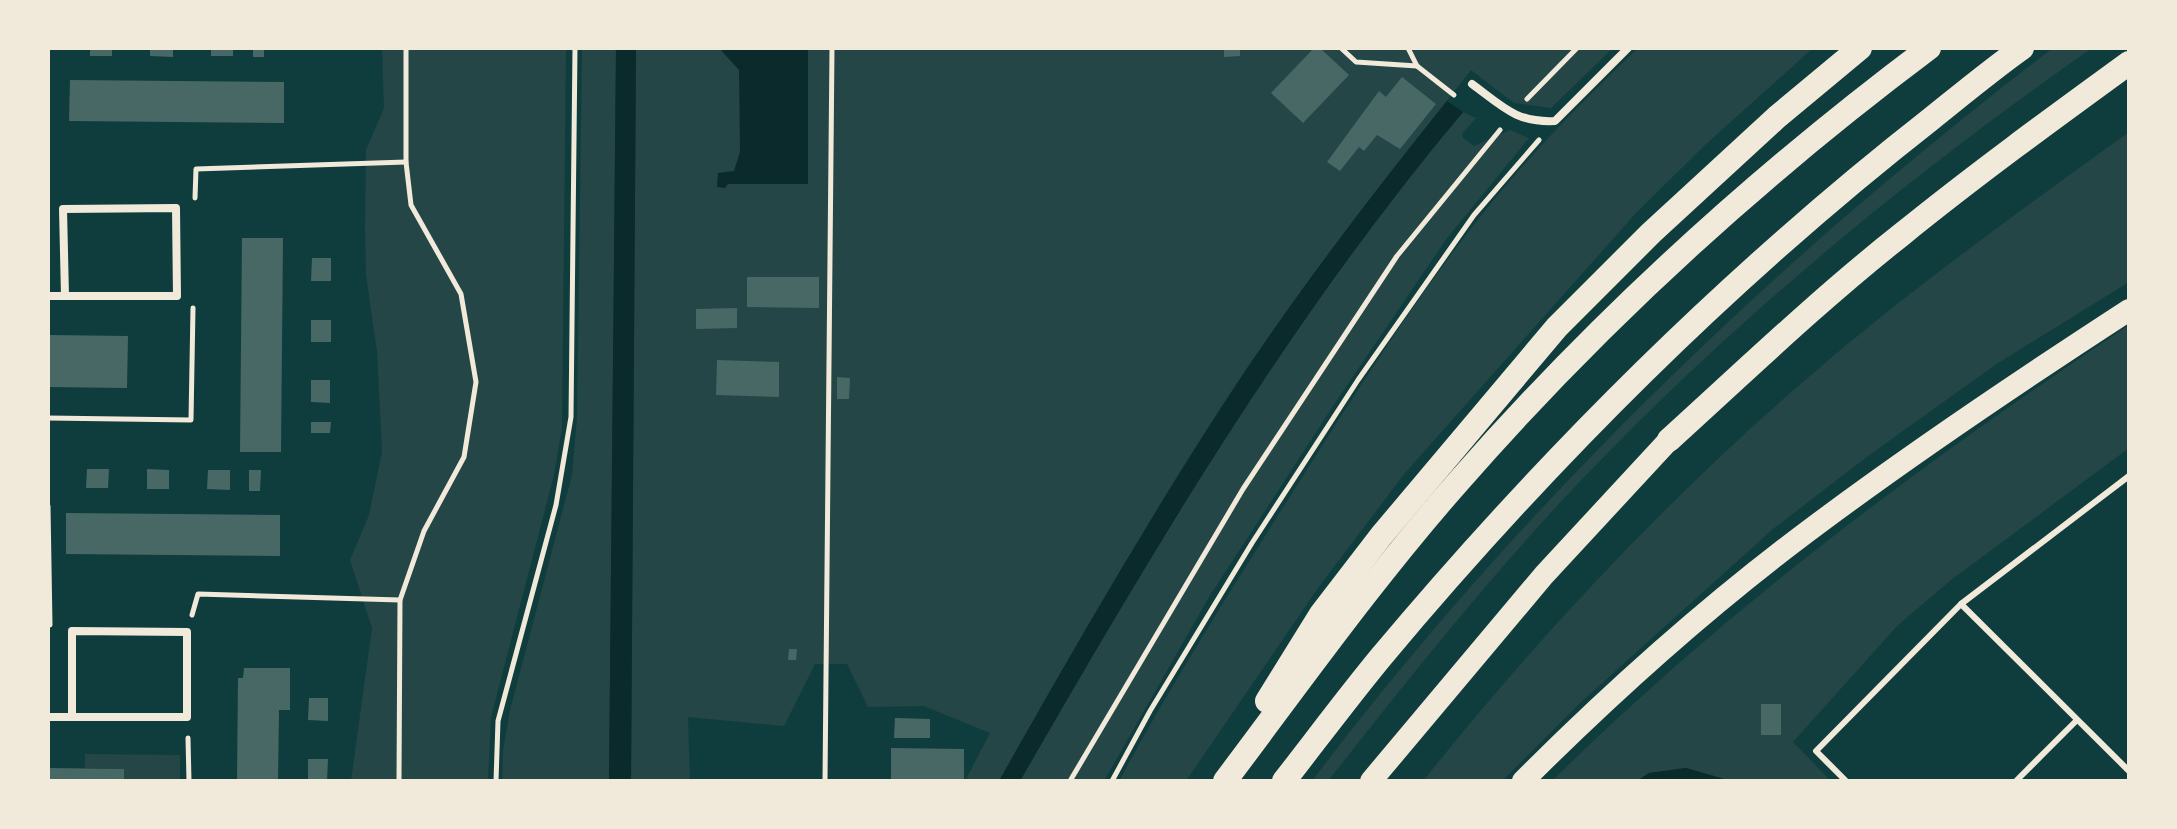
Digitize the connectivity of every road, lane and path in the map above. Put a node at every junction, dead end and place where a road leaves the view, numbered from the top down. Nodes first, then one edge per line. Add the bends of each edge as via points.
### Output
1 (406, 48) edge
2 (575, 48) edge
3 (832, 48) edge
4 (1341, 48) edge
5 (1408, 48) edge
6 (1577, 48) edge
7 (1628, 48) edge
8 (1860, 48) edge
9 (1929, 48) edge
10 (2022, 48) edge
11 (2129, 63) edge
12 (1472, 84) dead end
13 (1513, 114) junction
14 (1555, 121) junction
15 (406, 162) junction
16 (194, 202) dead end
17 (193, 295) dead end
18 (48, 296) edge
19 (65, 296) junction
20 (2129, 310) edge
21 (48, 418) edge
22 (1669, 440) joint
23 (2129, 476) edge
24 (48, 506) edge
25 (400, 600) junction
26 (1961, 604) junction
27 (50, 626) dead end
28 (187, 632) junction
29 (48, 717) edge
30 (72, 717) junction
31 (187, 717) junction
32 (2077, 720) junction
33 (2129, 771) edge
34 (189, 781) edge
35 (399, 781) edge
36 (496, 781) edge
37 (825, 781) edge
38 (1070, 781) edge
39 (1112, 781) edge
40 (1218, 781) edge
41 (1225, 781) edge
42 (1284, 781) edge
43 (1371, 781) edge
44 (1523, 781) edge
45 (1846, 781) edge
46 (2016, 781) edge

1 - 15 path
2 - 36 path via 571,417 556,505 498,721
3 - 37 path
4 - 5 path via 1356,62 1417,66
6 - 13 path
7 - 14 street
8 - 40 highway via 1651,233 1557,327 1321,614
9 - 41 highway via 1775,168 1579,351 1458,482
10 - 42 highway via 1888,152 1756,265 1617,396 1381,657
11 - 22 highway via 1899,236
12 - 13 street
13 - 14 street via 1533,122
13 - 38 path via 1397,256 1243,489
14 - 39 path via 1474,215 1358,380 1244,556
15 - 16 path via 196,169
15 - 25 path via 411,205 461,294 476,382 464,457 424,531
17 - 21 path via 191,420
18 - 19 street
19 - 19 street via 63,209 176,208 177,296
20 - 44 highway via 1935,439 1793,542 1650,662
22 - 43 highway via 1544,575
23 - 26 lane
24 - 27 path
25 - 28 path via 198,594
25 - 35 path
26 - 32 lane
26 - 45 lane via 1816,751
28 - 30 street via 72,631
28 - 31 street
29 - 30 street
30 - 31 street
31 - 34 path
32 - 33 lane
32 - 46 lane

